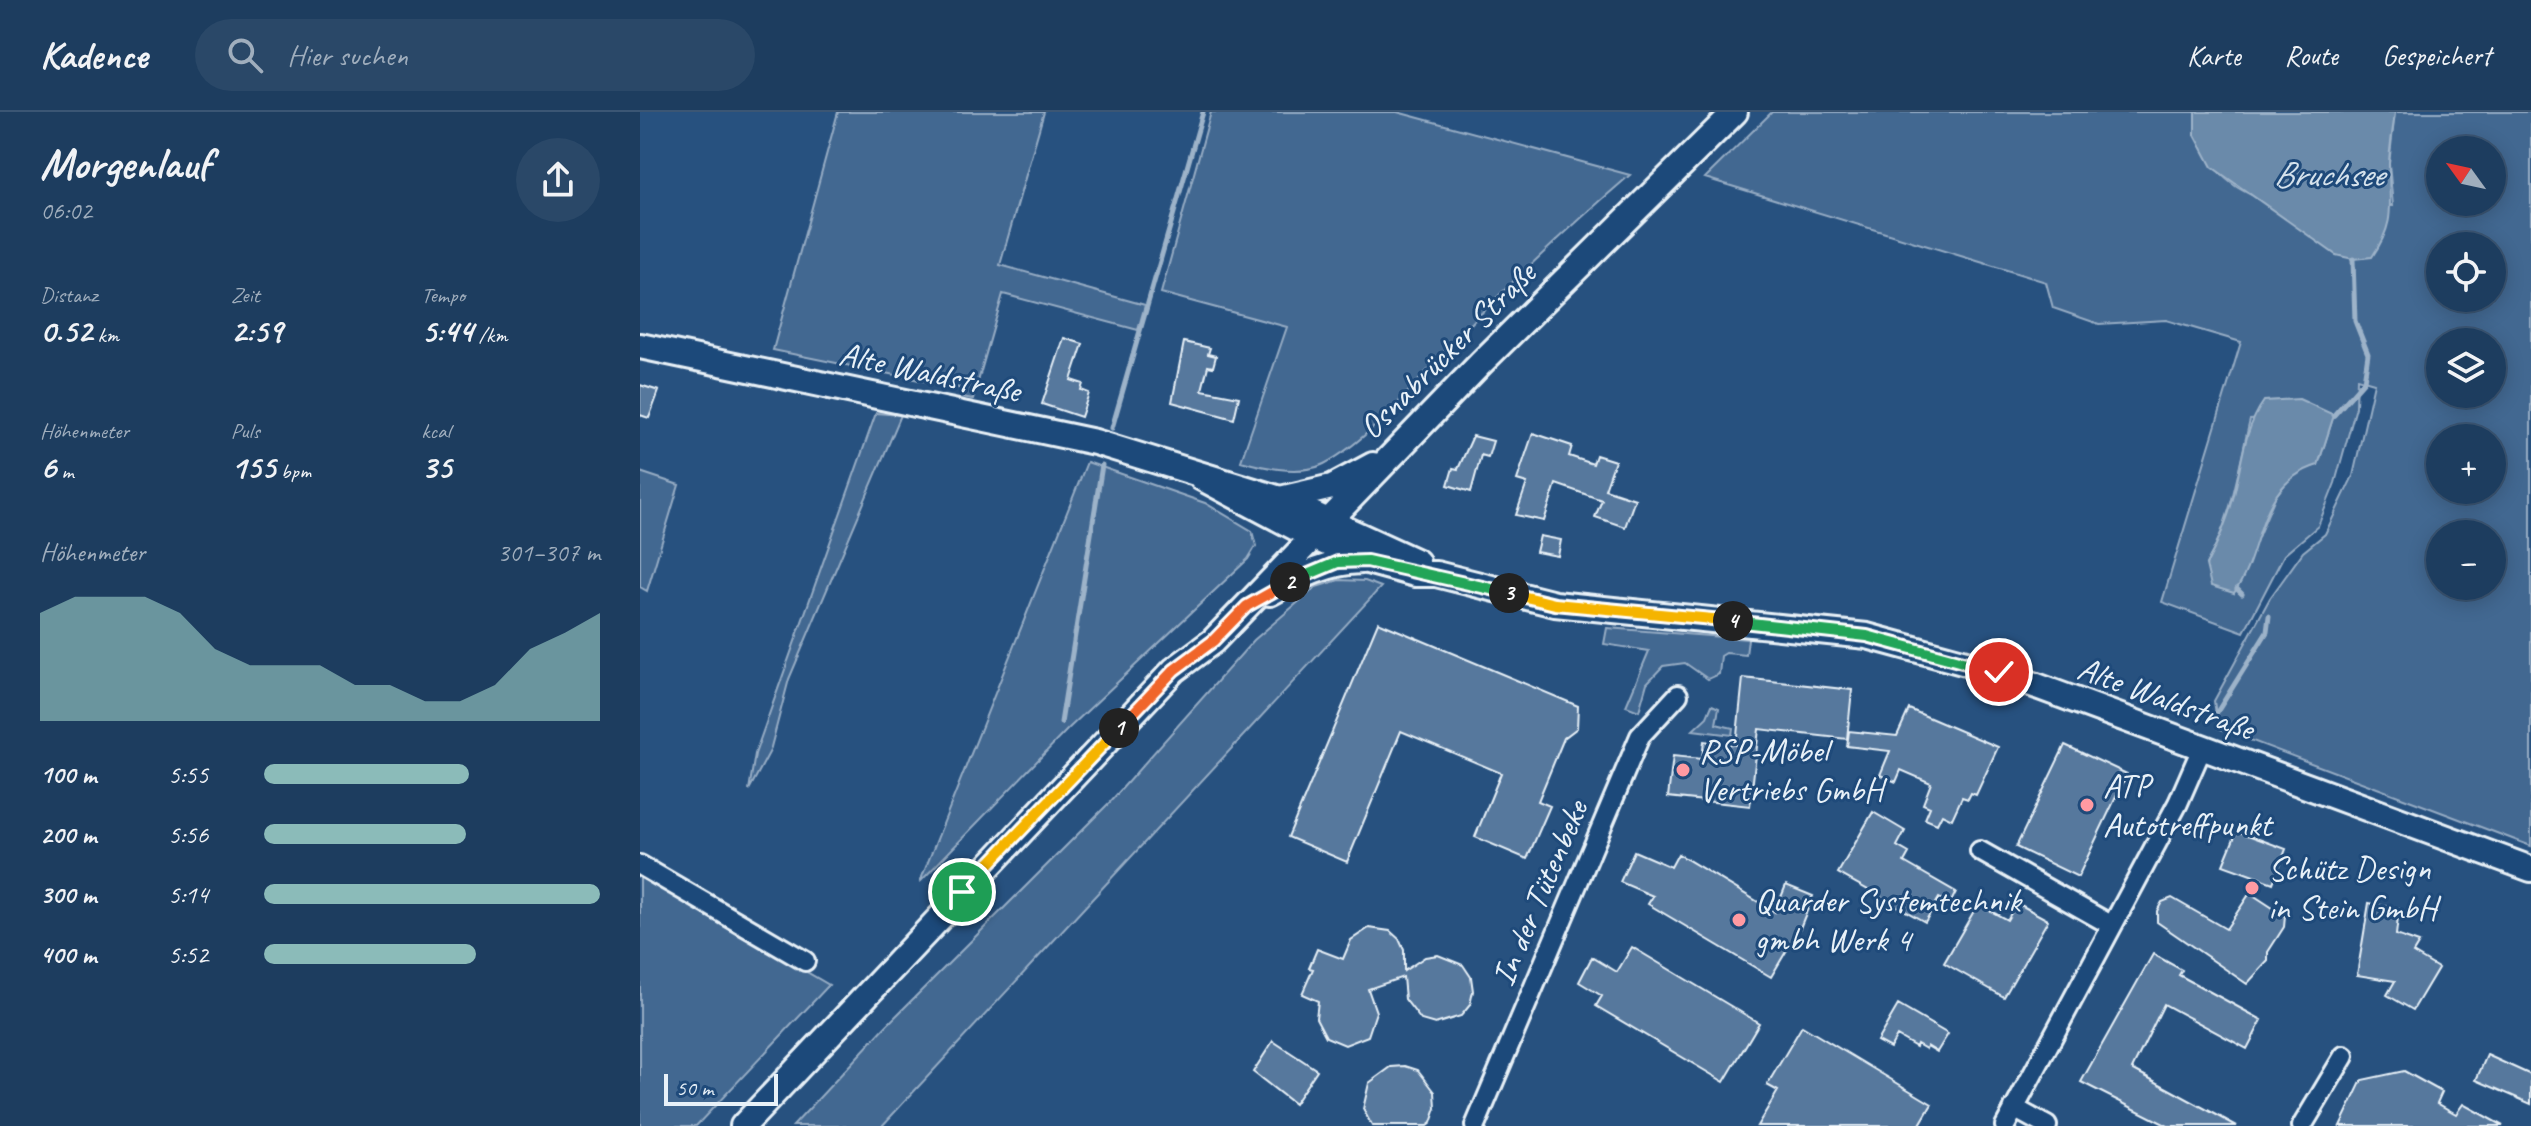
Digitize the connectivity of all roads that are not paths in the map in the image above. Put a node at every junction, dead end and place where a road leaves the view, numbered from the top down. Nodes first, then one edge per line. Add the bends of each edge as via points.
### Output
1 (1735, 112) edge
2 (640, 346) edge
3 (1392, 454) junction
4 (1363, 485) junction
5 (1272, 507) junction
6 (1320, 530) junction
7 (1370, 551) junction
8 (1276, 576) junction
9 (1247, 606) junction
10 (1213, 641) junction
11 (1678, 695) dead end
12 (2202, 748) junction
13 (1980, 851) dead end
14 (640, 865) edge
15 (2531, 869) edge
16 (2111, 925) junction
17 (805, 961) dead end
18 (2344, 1056) dead end
19 (2014, 1108) junction
20 (743, 1126) edge
21 (765, 1126) edge
22 (1475, 1126) edge
23 (2005, 1126) edge
24 (2047, 1126) edge
25 (2302, 1126) edge

1 - 3 main road, Osnabrücker Straße
2 - 5 main road, Alte Waldstraße via 1108,446
3 - 4 main road, Osnabrücker Straße
3 - 5 main road via 1332,487
4 - 6 main road, Osnabrücker Straße
4 - 7 main road via 1359,516
5 - 6 main road, Alte Waldstraße
5 - 8 main road via 1281,542
6 - 7 main road, Alte Waldstraße
6 - 8 main road, Osnabrücker Straße
7 - 9 main road via 1312,572
7 - 12 main road, Alte Waldstraße via 1555,604 1867,636 1999,672
8 - 9 main road, Osnabrücker Straße
9 - 10 main road, Osnabrücker Straße
10 - 20 main road, Osnabrücker Straße via 1163,681
10 - 21 main road, Osnabrücker Straße via 1186,681
11 - 22 street, In der Tütenbeke via 1640,736
12 - 15 main road, Alte Waldstraße
12 - 16 street
13 - 16 street
14 - 17 street
16 - 19 street
18 - 25 street
19 - 23 street
19 - 24 street

